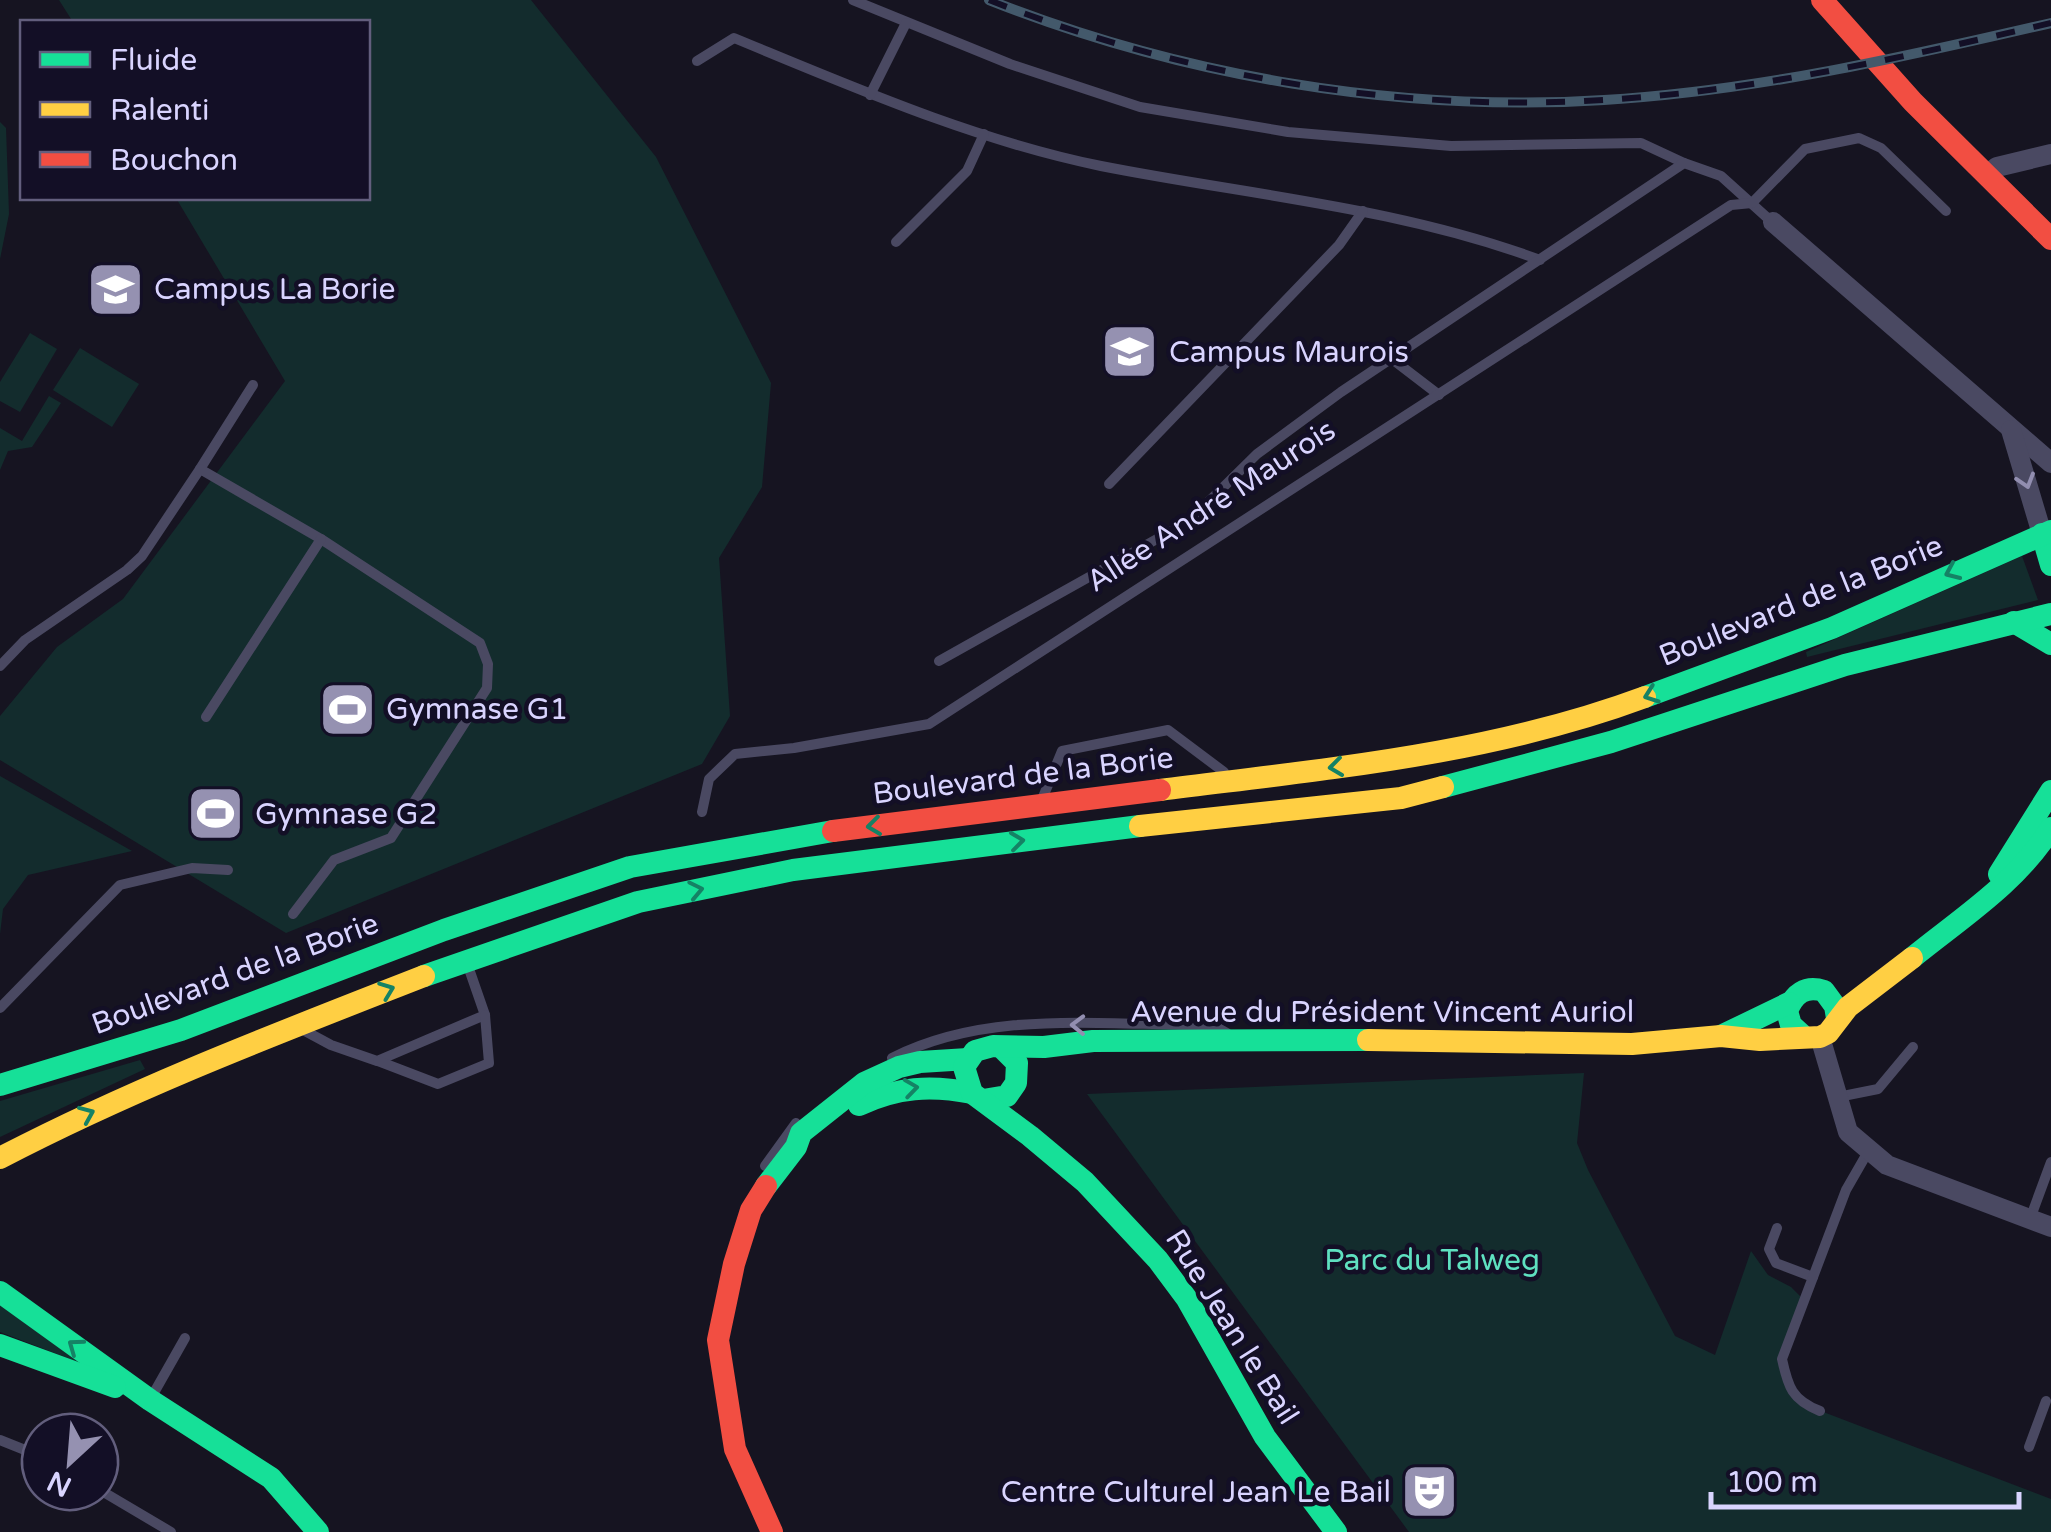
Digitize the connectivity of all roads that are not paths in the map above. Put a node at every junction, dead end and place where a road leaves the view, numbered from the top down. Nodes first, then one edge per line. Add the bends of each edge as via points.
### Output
1 (853, 0) edge
2 (1822, 0) edge
3 (906, 23) junction
4 (696, 62) dead end
5 (870, 95) junction
6 (984, 134) junction
7 (2051, 154) edge
8 (1684, 163) junction
9 (1988, 174) junction
10 (1752, 203) junction
11 (1364, 211) junction
12 (1946, 211) dead end
13 (1773, 222) joint
14 (2048, 234) edge
15 (896, 242) dead end
16 (1540, 260) junction
17 (1392, 359) junction
18 (253, 384) dead end
19 (1440, 395) junction
20 (2011, 428) junction
21 (2051, 463) edge
22 (200, 469) junction
23 (1110, 484) dead end
24 (2046, 532) edge
25 (321, 539) junction
26 (2051, 566) edge
27 (2051, 614) edge
28 (2014, 622) junction
29 (2051, 644) edge
30 (939, 661) dead end
31 (0, 666) edge
32 (206, 717) dead end
33 (1232, 779) junction
34 (2051, 791) edge
35 (1039, 804) junction
36 (702, 812) dead end
37 (2051, 828) edge
38 (228, 870) dead end
39 (1982, 900) junction
40 (292, 914) dead end
41 (466, 960) junction
42 (1910, 961) junction
43 (1826, 991) junction
44 (1789, 1004) junction
45 (0, 1008) edge
46 (485, 1015) junction
47 (1838, 1018) junction
48 (295, 1026) junction
49 (1721, 1036) junction
50 (1811, 1036) junction
51 (1241, 1041) junction
52 (1000, 1047) junction
53 (1044, 1047) junction
54 (1912, 1047) dead end
55 (968, 1059) junction
56 (377, 1061) junction
57 (1017, 1081) junction
58 (0, 1084) edge
59 (978, 1097) junction
60 (1838, 1097) junction
61 (1021, 1125) junction
62 (796, 1147) junction
63 (1869, 1150) junction
64 (0, 1158) edge
65 (2051, 1162) edge
66 (758, 1195) junction
67 (2030, 1219) junction
68 (2051, 1227) edge
69 (1777, 1228) dead end
70 (1813, 1277) junction
71 (0, 1292) edge
72 (185, 1338) dead end
73 (0, 1344) edge
74 (150, 1400) junction
75 (2046, 1400) dead end
76 (1820, 1411) dead end
77 (2029, 1446) dead end
78 (120, 1502) edge
79 (171, 1532) edge
80 (318, 1532) edge
81 (772, 1532) edge
82 (1336, 1532) edge

1 - 3 lane
2 - 9 main road
3 - 5 lane
3 - 8 lane via 1140,107 1288,132 1451,146 1641,144
4 - 5 lane via 734,38
5 - 6 lane
6 - 11 lane via 1098,166
6 - 15 lane via 966,171
7 - 9 street
8 - 10 lane via 1721,176
8 - 16 lane, Allée André Maurois
9 - 14 main road
10 - 12 lane via 1804,149 1859,138 1882,148
10 - 13 lane
10 - 19 lane, Allée André Maurois via 1731,205
11 - 16 lane via 1480,238
11 - 23 lane via 1340,245
13 - 20 street
16 - 17 lane, Allée André Maurois
17 - 19 lane
17 - 30 lane, Allée André Maurois via 1257,454 1189,521
18 - 22 lane
19 - 36 lane, Allée André Maurois via 929,724 735,754 710,779
20 - 21 street
20 -> 24 street
22 - 25 lane
22 - 31 lane via 142,556 25,640
24 - 26 main road
24 -> 33 main road, Boulevard de la Borie via 1832,628 1602,713 1404,759
25 - 32 lane
25 - 40 lane via 480,643 488,676 392,838 334,860
27 - 28 main road
28 - 29 main road
41 -> 28 main road via 638,902 794,870 1401,798 1611,742 1845,665
33 - 35 main road, Boulevard de la Borie
33 - 35 lane via 1168,730 1062,751
34 - 39 main road
35 -> 58 main road, Boulevard de la Borie via 786,837 630,867 181,1030
37 - 39 main road via 2004,886
38 - 45 lane via 192,868 120,885
39 - 42 main road
41 - 46 lane
48 -> 41 main road
42 - 43 main road
42 - 47 main road
43 - 44 main road via 1799,991
43 - 47 main road
44 - 49 main road, Avenue du Président Vincent Auriol
44 - 50 main road via 1788,1018
46 - 56 lane
46 - 56 lane via 489,1063 438,1084
47 - 50 main road via 1828,1032
48 - 56 lane
64 -> 48 main road
49 - 50 main road, Avenue du Président Vincent Auriol
49 - 51 main road, Avenue du Président Vincent Auriol via 1632,1044
50 - 60 street
51 - 53 main road, Avenue du Président Vincent Auriol
51 -> 66 lane via 1213,1024 1039,1024 951,1034 858,1075 815,1105 767,1160
52 - 53 main road, Avenue du Président Vincent Auriol
52 - 55 main road via 984,1046
52 - 57 main road via 1014,1057
53 - 57 main road
54 - 60 lane via 1878,1089
55 - 59 main road via 964,1076
55 - 62 main road via 920,1062 864,1083 819,1116
57 - 59 main road via 998,1100
57 - 61 main road
59 - 61 main road, Rue Jean le Bail
62 -> 59 main road via 856,1106 900,1088 924,1085
60 - 63 street via 1848,1132
61 - 82 main road, Rue Jean le Bail via 1139,1233 1183,1293 1274,1452
62 - 66 main road
63 - 67 street via 1886,1165
63 - 70 lane
65 - 67 lane
66 - 81 main road via 718,1340 735,1449
67 - 68 street
69 - 70 lane via 1769,1249 1776,1263
70 - 76 lane via 1782,1359 1792,1394
74 -> 71 main road
72 - 74 lane
73 - 74 main road
74 - 80 main road via 270,1478
75 - 77 lane
78 - 79 lane

